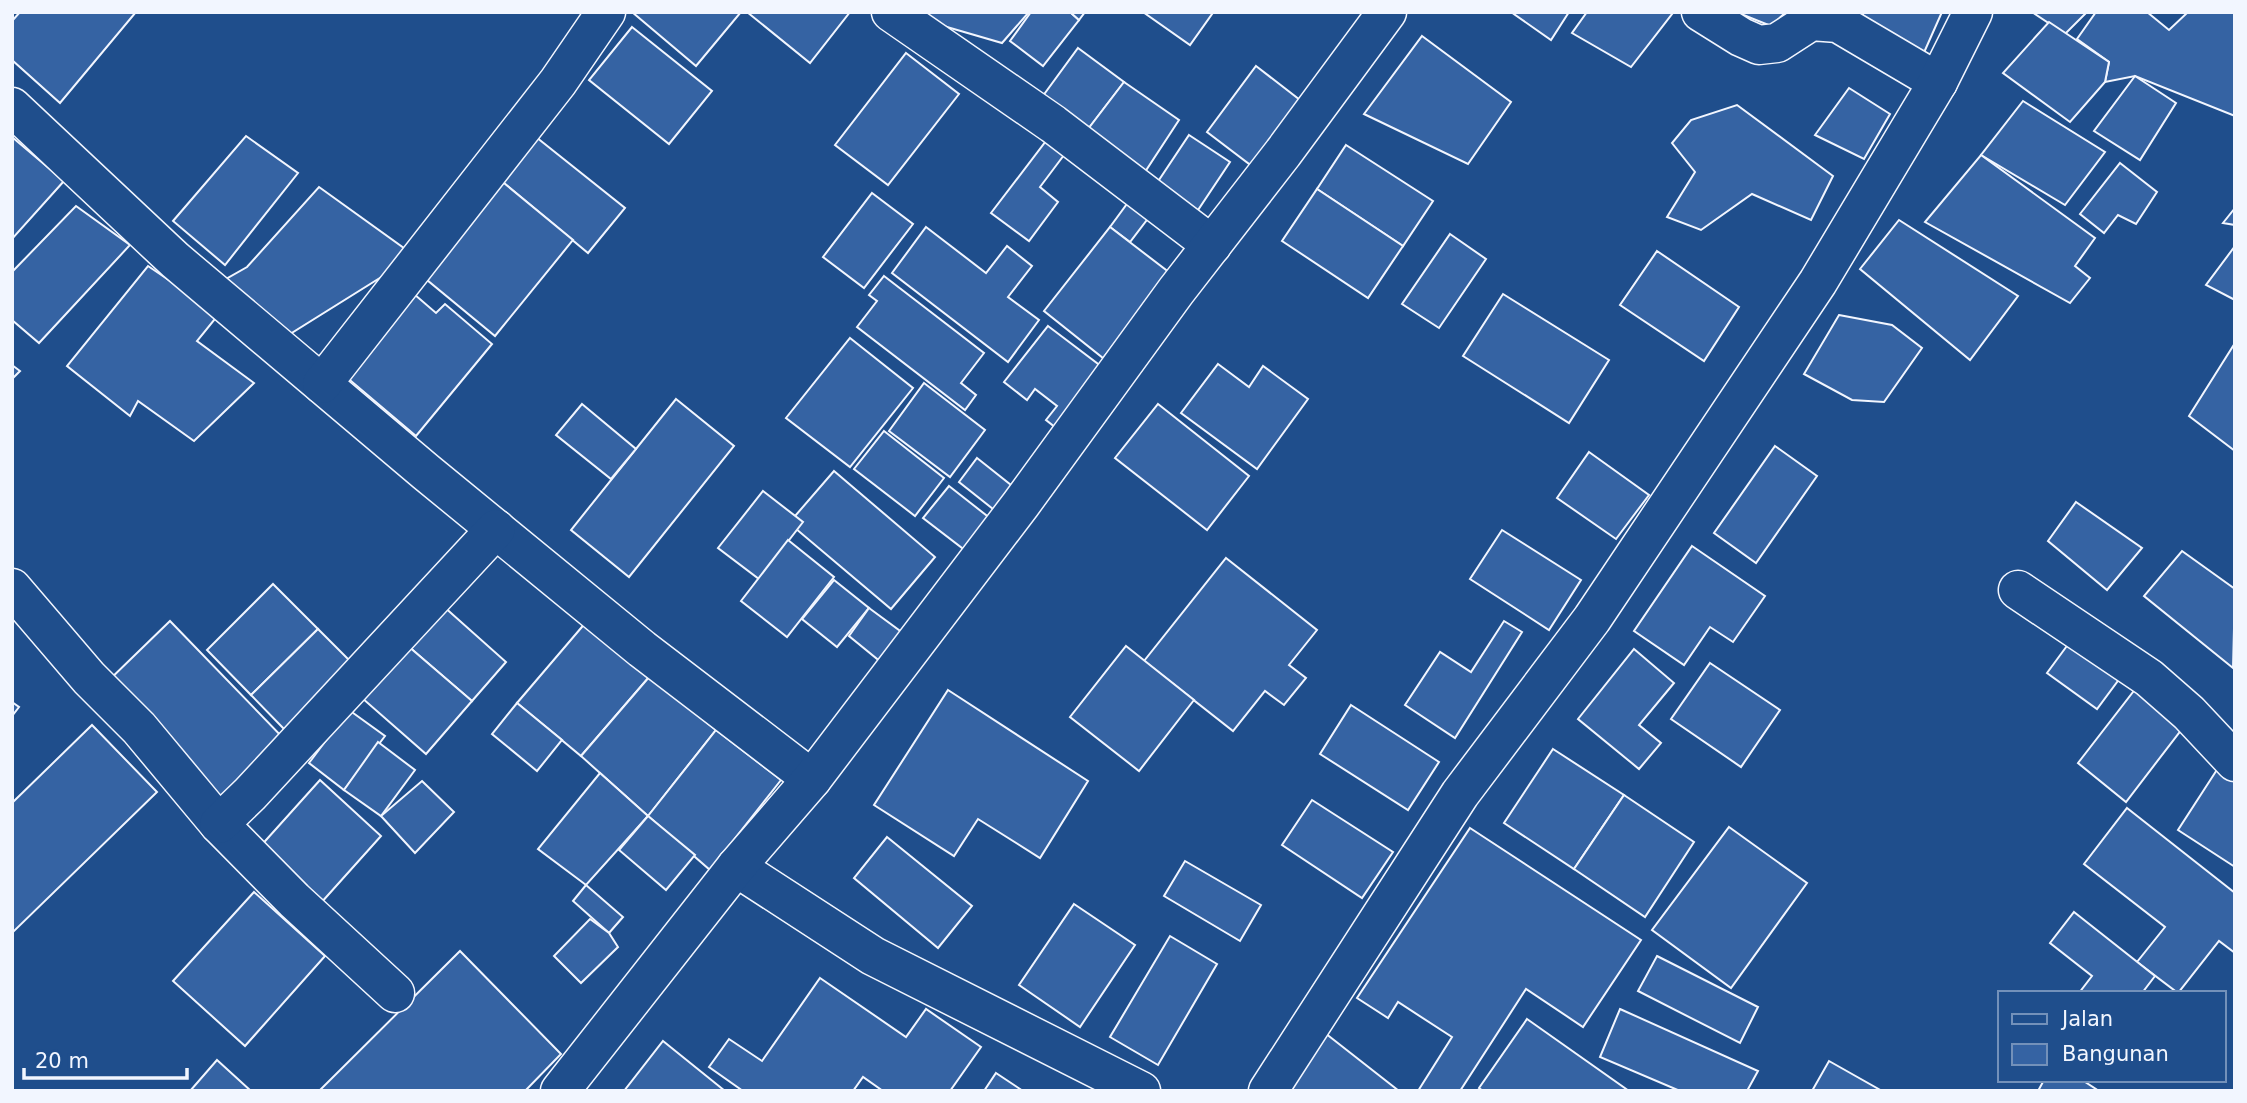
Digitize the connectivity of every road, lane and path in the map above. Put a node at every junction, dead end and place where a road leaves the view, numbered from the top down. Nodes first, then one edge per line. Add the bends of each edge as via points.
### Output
1 (606, 12) edge
2 (891, 12) edge
3 (1387, 12) edge
4 (1701, 12) edge
5 (1973, 12) edge
6 (1938, 82) junction
7 (12, 107) edge
8 (1212, 245) junction
9 (322, 384) junction
10 (496, 529) junction
11 (12, 588) edge
12 (2018, 590) dead end
13 (2235, 762) edge
14 (812, 779) junction
15 (219, 824) junction
16 (736, 867) junction
17 (396, 993) dead end
18 (560, 1091) edge
19 (1141, 1091) edge
20 (1268, 1091) edge

1 - 9 street via 558,82
2 - 8 street via 1053,124
3 - 8 street
4 - 6 street via 1759,44 1777,43 1811,21 1838,23
5 - 6 street
6 - 20 street via 1810,293 1592,619 1460,794
7 - 9 street via 175,260
8 - 14 street
9 - 10 street
10 - 14 street via 642,649
10 - 15 street
11 - 15 street
12 - 13 street via 2149,678
14 - 16 street
15 - 17 street
16 - 18 street
16 - 19 street via 873,956

